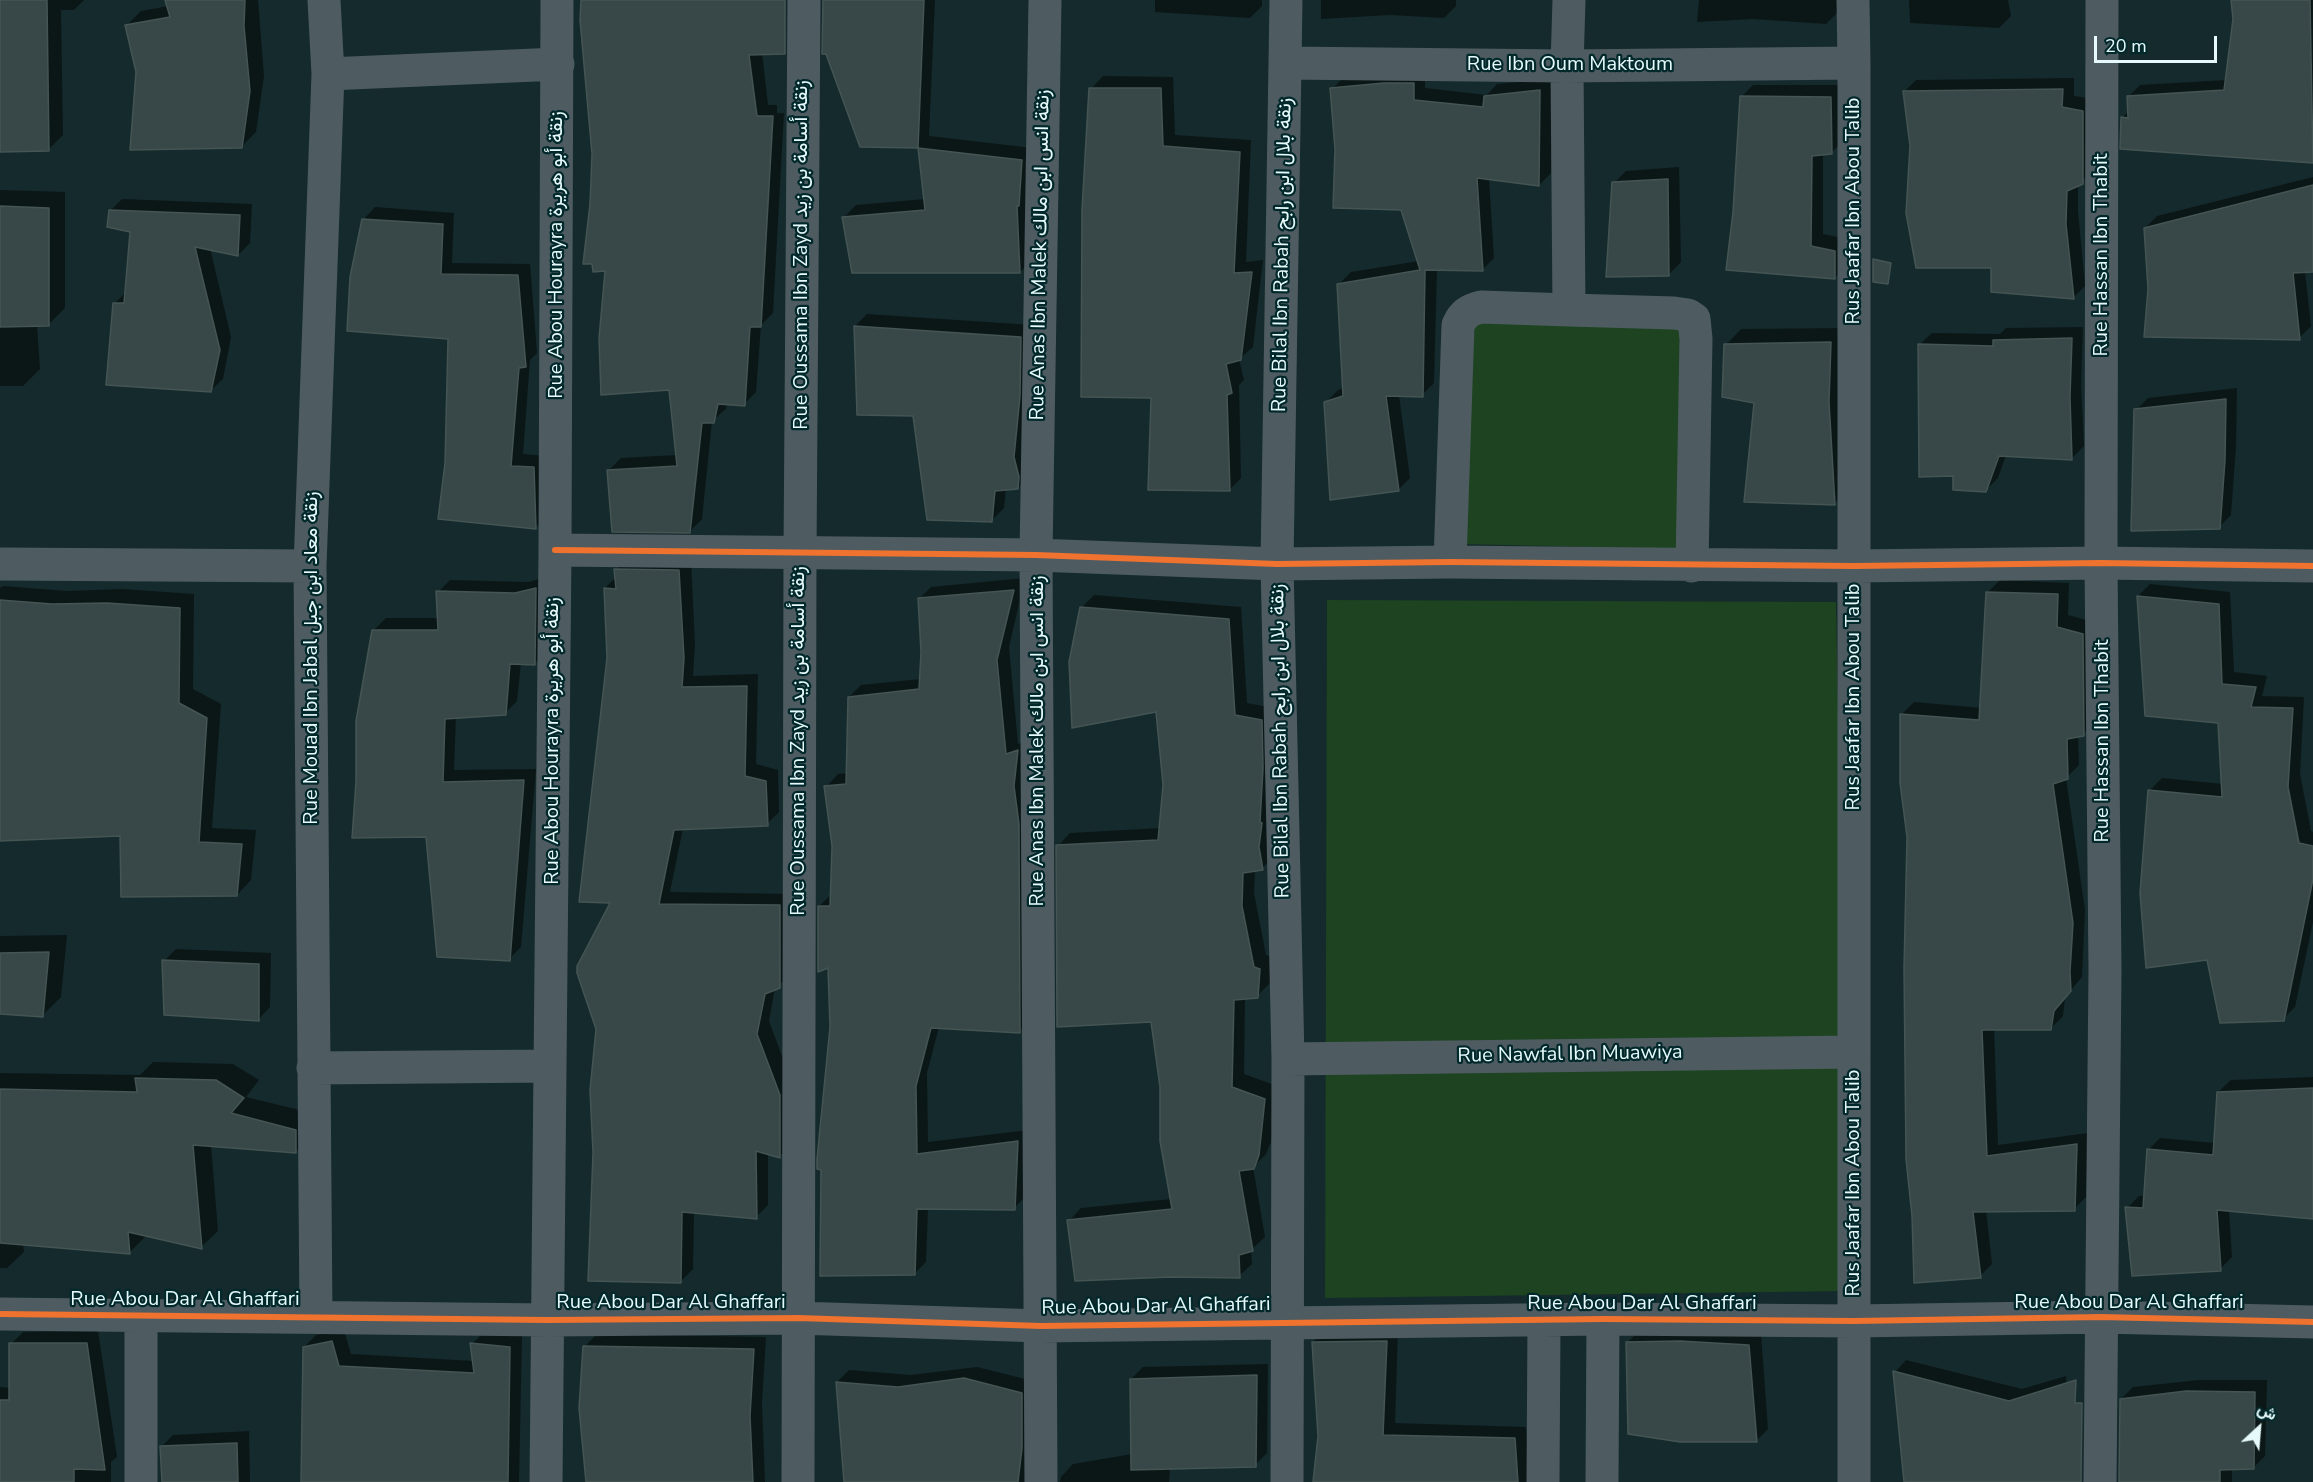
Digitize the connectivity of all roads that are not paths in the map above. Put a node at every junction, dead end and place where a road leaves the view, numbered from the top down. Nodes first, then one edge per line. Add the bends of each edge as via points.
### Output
1 (324, 0) edge
2 (557, 0) edge
3 (804, 0) edge
4 (1045, 0) edge
5 (1286, 0) edge
6 (1569, 0) edge
7 (1853, 0) edge
8 (2102, 0) edge
9 (1286, 63) junction
10 (1854, 63) junction
11 (558, 64) junction
12 (1567, 66) junction
13 (328, 74) junction
14 (1569, 310) junction
15 (555, 550) junction
16 (800, 554) junction
17 (1036, 555) junction
18 (1450, 562) junction
19 (2101, 563) junction
20 (0, 564) edge
21 (1277, 564) junction
22 (310, 566) junction
23 (1692, 566) junction
24 (1854, 566) junction
25 (2313, 567) edge
26 (1853, 1052) junction
27 (1288, 1059) junction
28 (550, 1066) junction
29 (313, 1068) junction
30 (0, 1314) edge
31 (141, 1317) junction
32 (316, 1317) junction
33 (2101, 1317) junction
34 (798, 1318) junction
35 (1603, 1319) junction
36 (548, 1320) junction
37 (1544, 1321) junction
38 (1854, 1321) junction
39 (2313, 1322) edge
40 (1287, 1323) junction
41 (1041, 1326) junction
42 (141, 1482) edge
43 (546, 1482) edge
44 (798, 1482) edge
45 (1041, 1482) edge
46 (1287, 1482) edge
47 (1543, 1482) edge
48 (1602, 1482) edge
49 (1854, 1482) edge
50 (2100, 1482) edge

1 - 13 street, Rue Mouad Ibn Jabal زنقة معاد ابن جبل
2 - 11 street, Rue Abou Hourayra زنقة أبو هريرة
3 - 16 street, Rue Oussama Ibn Zayd زنقة أسامة بن زيد
4 - 17 street, Rue Anas Ibn Malek زنقة انس ابن مالك
5 - 9 street, Rue Bilal Ibn Rabah زنقة بلال ابن رابح
6 - 12 street
7 - 10 street, Rus Jaafar Ibn Abou Talib
8 - 19 street, Rue Hassan Ibn Thabit
9 - 12 street, Rue Ibn Oum Maktoum
9 - 21 street, Rue Bilal Ibn Rabah زنقة بلال ابن رابح
10 - 12 street, Rue Ibn Oum Maktoum
10 - 24 street, Rus Jaafar Ibn Abou Talib
11 - 13 street
11 - 15 street, Rue Abou Hourayra زنقة أبو هريرة
12 - 14 street
13 - 22 street, Rue Mouad Ibn Jabal زنقة معاد ابن جبل
14 - 18 street via 1481,307 1472,309 1458,325
14 - 23 street via 1674,313 1694,319
15 - 16 street
15 - 28 street, Rue Abou Hourayra زنقة أبو هريرة
16 - 17 street
16 - 34 street, Rue Oussama Ibn Zayd زنقة أسامة بن زيد
17 - 21 street
17 - 41 street, Rue Anas Ibn Malek زنقة انس ابن مالك
18 - 21 street
18 - 23 street
19 - 24 street
19 - 25 street
19 - 33 street, Rue Hassan Ibn Thabit via 2105,970
20 - 22 street
21 - 27 street, Rue Bilal Ibn Rabah زنقة بلال ابن رابح
22 - 29 street, Rue Mouad Ibn Jabal زنقة معاد ابن جبل
23 - 24 street
24 - 26 street, Rus Jaafar Ibn Abou Talib
26 - 27 street, Rue Nawfal Ibn Muawiya
26 - 38 street, Rus Jaafar Ibn Abou Talib
27 - 40 street, Rue Bilal Ibn Rabah زنقة بلال ابن رابح
28 - 29 street
28 - 36 street, Rue Abou Hourayra زنقة أبو هريرة
29 - 32 street, Rue Mouad Ibn Jabal زنقة معاد ابن جبل
30 - 31 street, Rue Abou Dar Al Ghaffari
31 - 32 street, Rue Abou Dar Al Ghaffari
31 - 42 street
32 - 36 street, Rue Abou Dar Al Ghaffari
33 - 38 street, Rue Abou Dar Al Ghaffari
33 - 39 street, Rue Abou Dar Al Ghaffari
33 - 50 street, Rue Hassan Ibn Thabit
34 - 36 street, Rue Abou Dar Al Ghaffari
34 - 41 street, Rue Abou Dar Al Ghaffari
34 - 44 street, Rue Oussama Ibn Zayd زنقة أسامة بن زيد
35 - 37 street, Rue Abou Dar Al Ghaffari
35 - 38 street, Rue Abou Dar Al Ghaffari
35 - 48 street
36 - 43 street, Rue Abou Hourayra زنقة أبو هريرة
37 - 40 street, Rue Abou Dar Al Ghaffari
37 - 47 street
38 - 49 street, Rus Jaafar Ibn Abou Talib
40 - 41 street, Rue Abou Dar Al Ghaffari
40 - 46 street, Rue Bilal Ibn Rabah زنقة بلال ابن رابح
41 - 45 street, Rue Anas Ibn Malek زنقة انس ابن مالك

